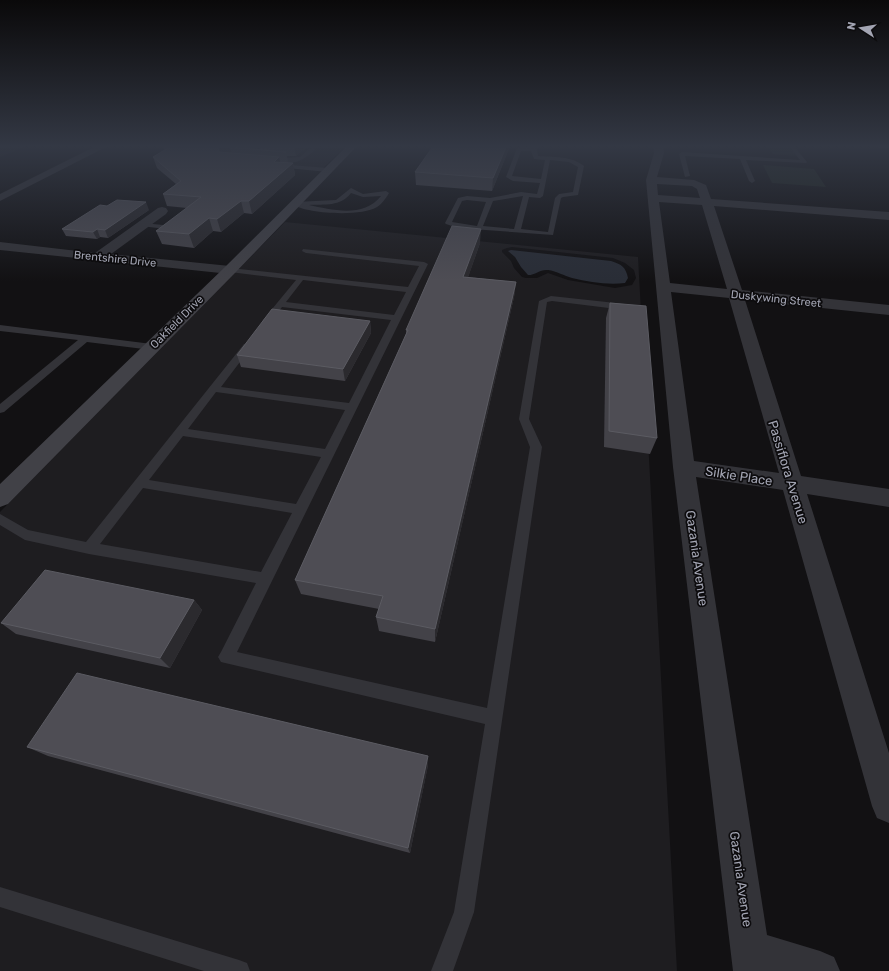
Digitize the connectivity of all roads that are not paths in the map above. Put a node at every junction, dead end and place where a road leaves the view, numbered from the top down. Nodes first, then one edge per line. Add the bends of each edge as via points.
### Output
1 (15, 190) edge
2 (308, 190) edge
3 (351, 190) edge
4 (351, 190) edge
5 (547, 190) edge
6 (577, 190) edge
7 (652, 190) edge
8 (658, 190) edge
9 (703, 190) edge
10 (526, 194) junction
11 (549, 196) junction
12 (0, 198) edge
13 (490, 200) junction
14 (708, 202) junction
15 (295, 204) junction
16 (162, 211) edge
17 (889, 216) edge
18 (184, 220) edge
19 (143, 225) junction
20 (479, 228) junction
21 (517, 231) junction
22 (0, 246) edge
23 (306, 251) dead end
24 (98, 258) junction
25 (230, 270) junction
26 (301, 278) junction
27 (664, 287) junction
28 (411, 290) junction
29 (736, 295) junction
30 (280, 304) junction
31 (627, 307) edge
32 (889, 310) edge
33 (396, 318) junction
34 (0, 328) edge
35 (262, 328) edge
36 (85, 339) junction
37 (252, 340) edge
38 (152, 347) junction
39 (214, 389) junction
40 (352, 407) junction
41 (0, 410) edge
42 (181, 432) junction
43 (328, 454) junction
44 (684, 467) junction
45 (140, 483) junction
46 (792, 484) junction
47 (0, 498) edge
48 (889, 498) edge
49 (300, 510) junction
50 (0, 519) edge
51 (89, 548) junction
52 (265, 579) junction
53 (495, 718) junction
54 (889, 806) edge
55 (0, 897) edge
56 (752, 961) edge
57 (239, 971) edge
58 (442, 971) edge
59 (820, 971) edge

1 - 12 street
2 - 15 street, Oakfield Drive
3 - 15 lane via 337,202
4 - 15 lane via 365,195 386,193 375,206 361,211 317,209
5 - 11 lane
6 - 11 lane via 576,194
7 - 27 street, Gazania Avenue
8 - 14 street
9 - 14 street, Passiflora Avenue
10 - 11 lane
10 - 13 lane
10 - 21 lane
11 - 21 lane via 551,234
13 - 20 lane
13 - 20 lane via 460,199 448,223
14 - 17 street
14 - 29 street, Passiflora Avenue
15 - 25 street, Oakfield Drive
16 - 19 street
18 - 19 lane via 174,228
19 - 24 street
20 - 21 lane
22 - 24 street, Brentshire Drive
23 - 28 lane via 424,264
24 - 25 street, Brentshire Drive
25 - 26 lane
25 - 38 street, Oakfield Drive
26 - 28 lane
26 - 30 lane
27 - 29 street, Duskywing Street
27 - 44 street, Gazania Avenue
28 - 33 lane
29 - 32 street, Duskywing Street
29 - 46 street, Passiflora Avenue
30 - 33 lane
30 - 35 lane
31 - 53 lane via 551,298 542,301 524,419 536,447
33 - 40 lane
34 - 36 lane
36 - 38 lane
36 - 41 lane
37 - 39 lane
38 - 47 street, Oakfield Drive
39 - 40 lane
39 - 42 lane
40 - 43 lane
42 - 43 lane
42 - 45 lane
43 - 49 lane
44 - 46 street, Silkie Place
44 - 56 street, Gazania Avenue
45 - 49 lane
45 - 51 lane
46 - 48 street, Silkie Place
46 - 54 street, Passiflora Avenue
49 - 52 lane
50 - 51 lane via 24,535
51 - 52 lane
52 - 53 lane via 226,658
53 - 58 lane via 464,912
55 - 57 lane
56 - 59 street

